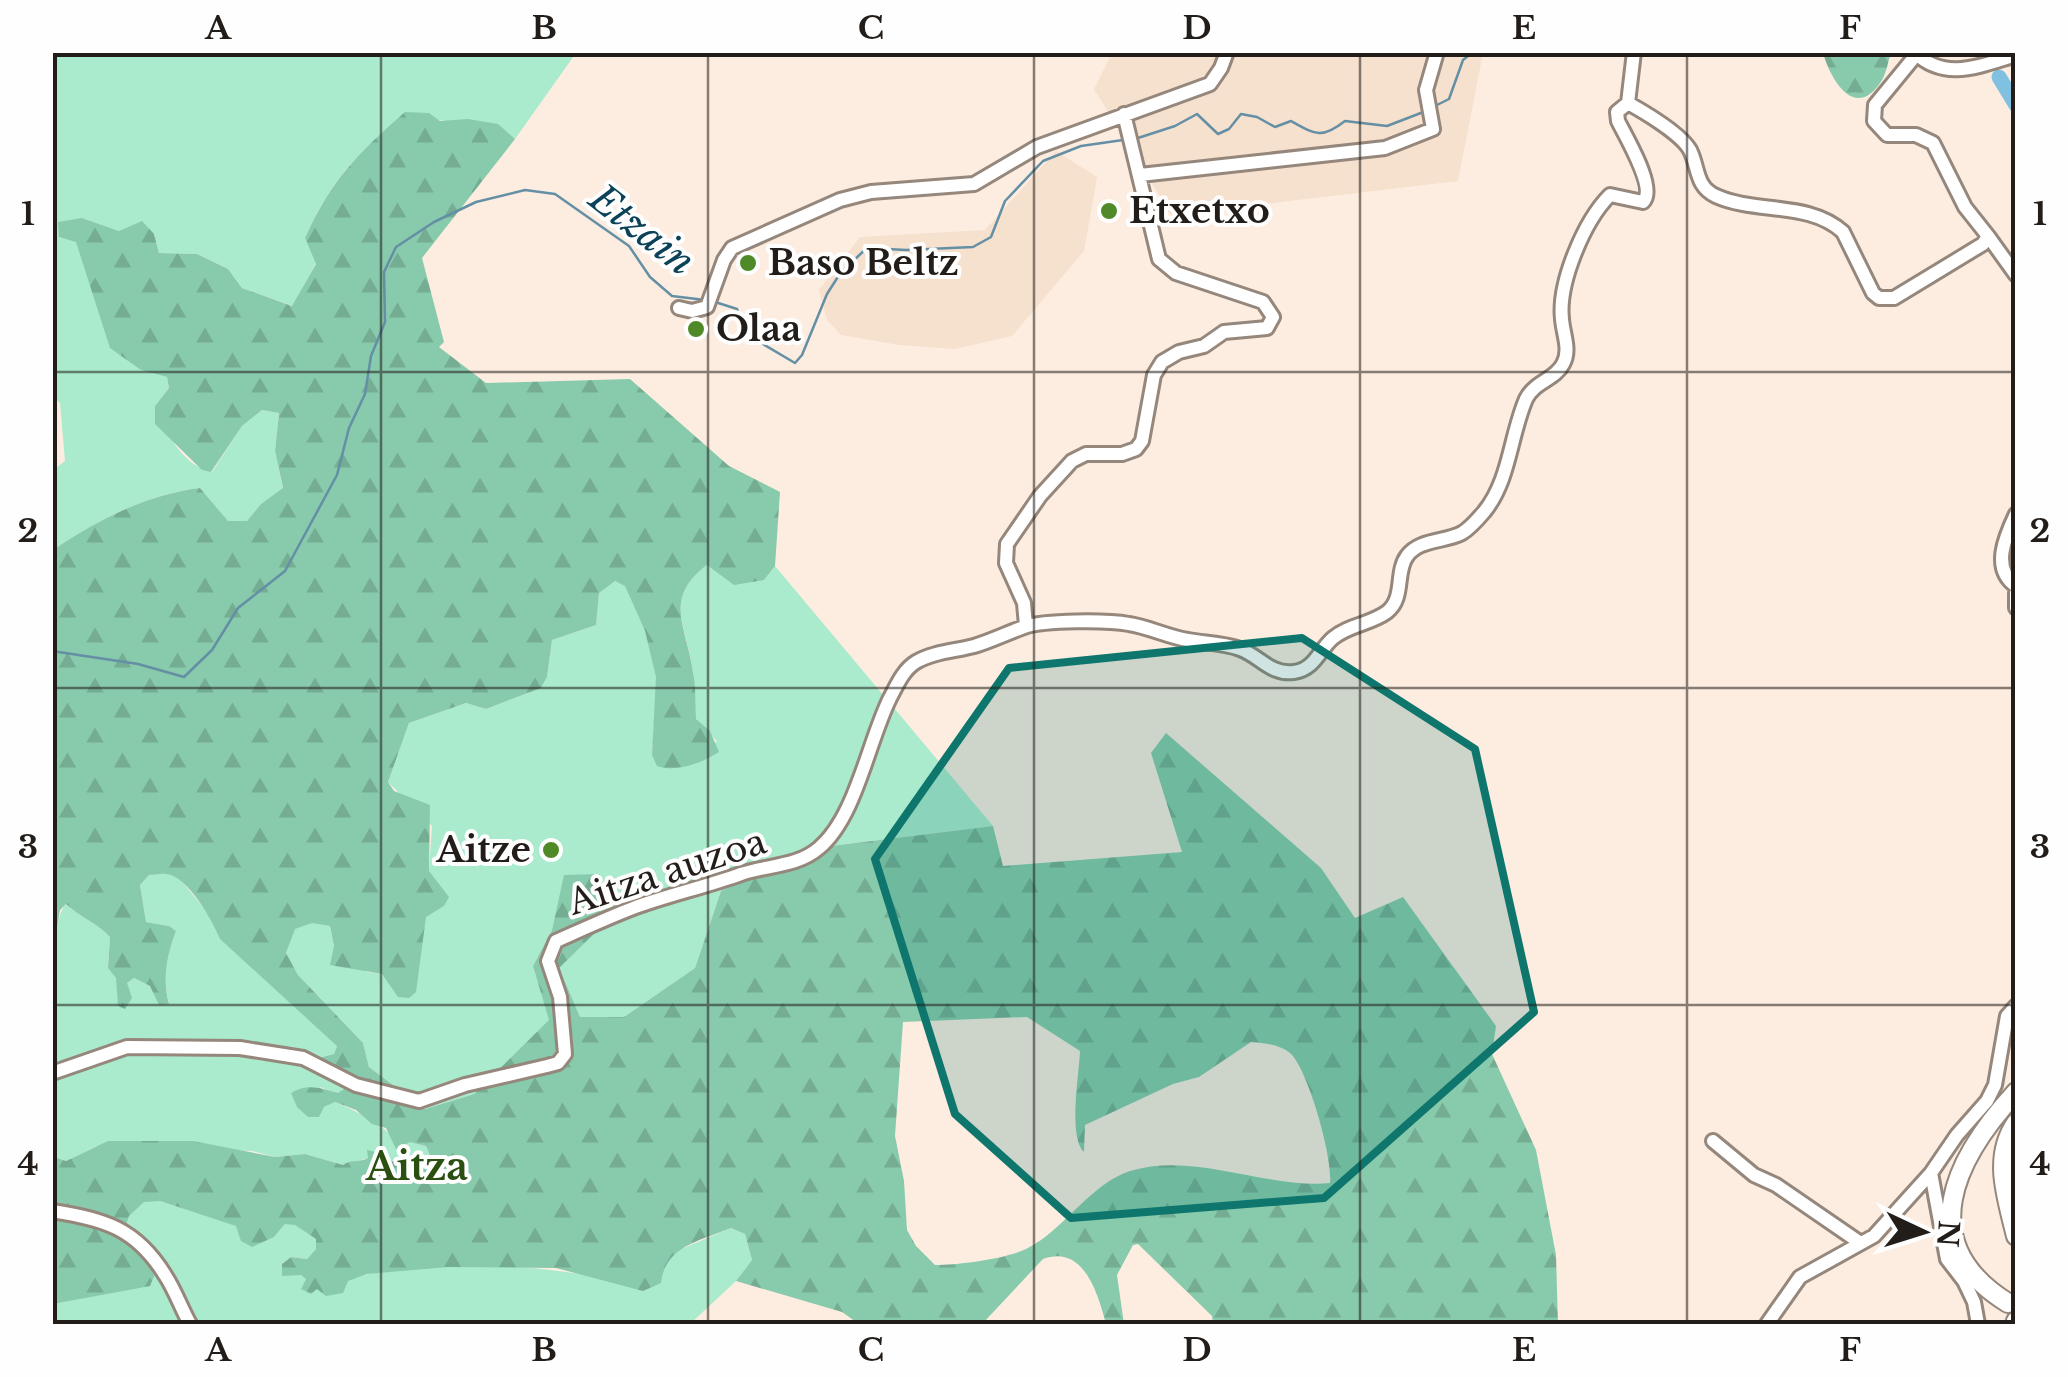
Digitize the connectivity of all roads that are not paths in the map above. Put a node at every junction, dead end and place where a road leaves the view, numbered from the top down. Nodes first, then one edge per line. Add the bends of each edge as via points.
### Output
1 (1227, 52) edge
2 (1436, 52) edge
3 (1634, 52) edge
4 (1915, 54) edge
5 (2016, 55) edge
6 (1628, 103) junction
7 (1124, 114) junction
8 (1140, 175) junction
9 (1988, 236) junction
10 (2016, 275) edge
11 (679, 308) dead end
12 (2016, 514) edge
13 (2016, 590) edge
14 (2016, 608) edge
15 (1026, 626) junction
16 (2016, 1006) edge
17 (52, 1073) edge
18 (2016, 1092) edge
19 (2016, 1123) edge
20 (1713, 1141) dead end
21 (1931, 1173) junction
22 (52, 1211) edge
23 (2016, 1236) edge
24 (1859, 1242) junction
25 (2013, 1316) edge
26 (190, 1324) edge
27 (1768, 1324) edge
28 (1978, 1324) edge

1 - 7 street via 1210,84
2 - 8 street via 1426,90 1433,129 1384,148
3 - 6 street
4 - 5 street via 1954,71
4 - 9 street via 1875,104 1874,121 1887,135 1933,143 1965,207
6 - 9 street via 1686,145 1700,184 1714,196 1835,226 1879,298 1894,298
6 - 15 street, Aitza auzoa via 1616,112 1648,198 1610,195 1595,212 1572,256 1562,308 1563,366 1526,399 1496,494 1483,513 1462,533 1409,553 1390,610 1332,638 1313,664 1289,673 1241,649 1131,624
7 - 8 street
7 - 11 street via 1037,146 974,184 840,200 732,248 709,301 692,311
8 - 15 street via 1159,258 1176,274 1263,302 1273,316 1267,328 1224,332 1162,362 1136,449 1086,454 1040,496 1007,544 1006,564 1024,603
9 - 10 street
12 - 13 street via 2000,568
13 - 14 street
15 - 17 street, Aitza auzoa via 918,660 906,670 840,821 818,850 633,908 556,941 548,960 564,1020 565,1054 558,1062 419,1101 356,1085 303,1058 240,1048 127,1047
16 - 21 street via 1987,1102
18 - 25 highway via 1964,1158 1952,1209 1969,1268
19 - 23 highway via 2002,1158
20 - 24 street
21 - 24 street via 1874,1236
21 - 28 street via 1947,1259 1964,1281
22 - 26 street via 88,1216 131,1234 167,1277
24 - 27 street via 1800,1277

